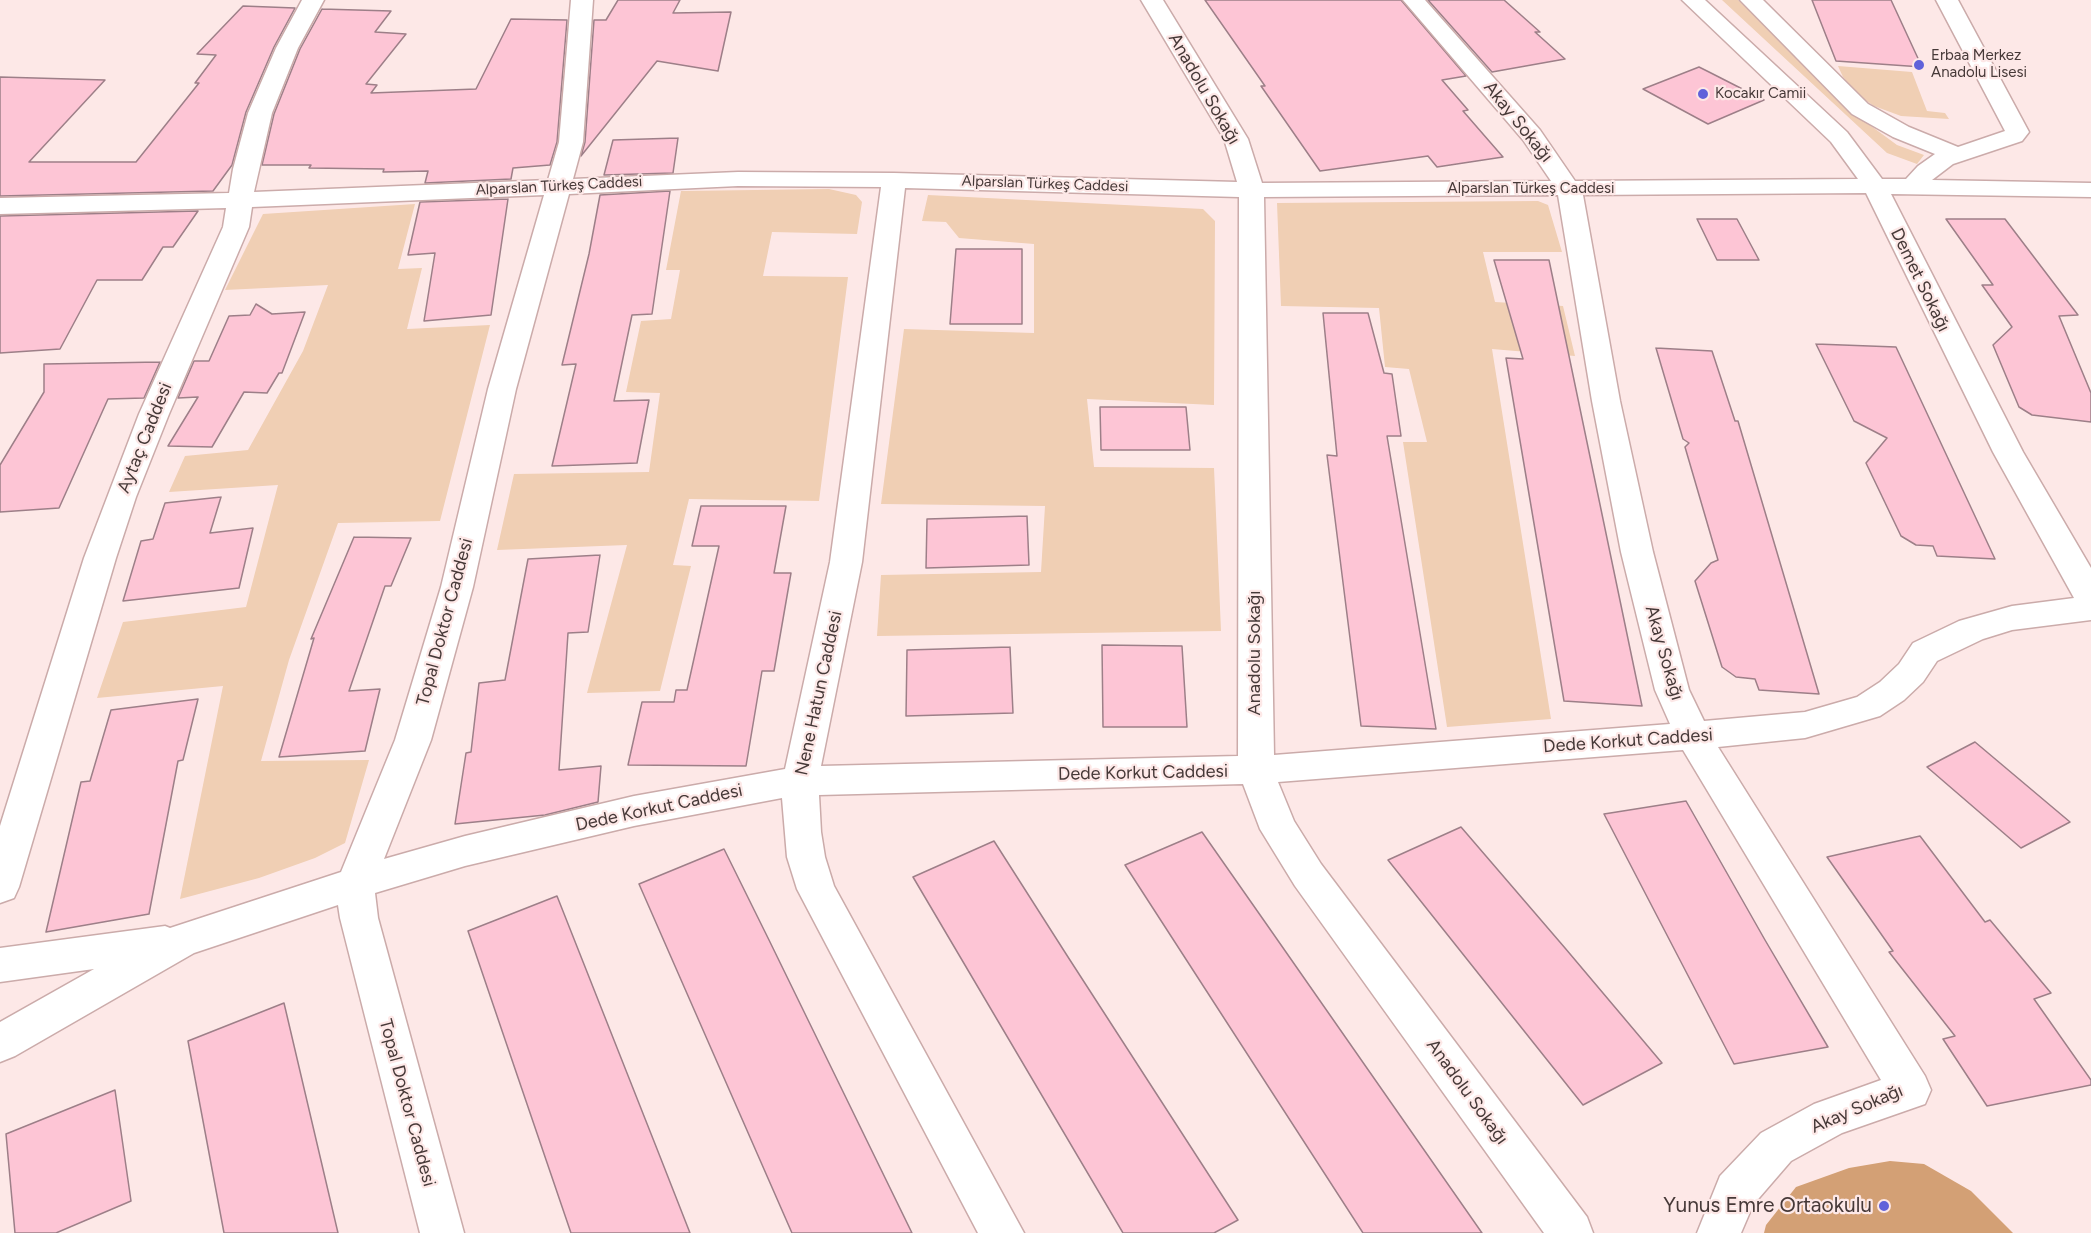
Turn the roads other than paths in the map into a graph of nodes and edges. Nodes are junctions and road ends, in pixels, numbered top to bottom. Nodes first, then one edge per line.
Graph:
1 (313, 0) edge
2 (582, 0) edge
3 (1152, 0) edge
4 (1414, 0) edge
5 (1693, 0) edge
6 (1751, 0) edge
7 (1947, 0) edge
8 (1955, 154) junction
9 (894, 180) junction
10 (1875, 186) junction
11 (560, 187) junction
12 (1912, 187) junction
13 (1569, 189) junction
14 (1251, 190) junction
15 (2091, 190) edge
16 (242, 200) junction
17 (0, 206) edge
18 (2091, 602) edge
19 (2091, 608) edge
20 (1693, 736) junction
21 (1256, 770) junction
22 (800, 782) junction
23 (354, 883) junction
24 (0, 887) edge
25 (182, 941) junction
26 (0, 965) edge
27 (0, 1043) edge
28 (442, 1233) edge
29 (1002, 1233) edge
30 (1571, 1233) edge
31 (1719, 1233) edge

1 - 16 street, Aytaç Caddesi
2 - 11 street, Topal Doktor Caddesi
3 - 14 street, Anadolu Sokağı
4 - 13 street, Akay Sokağı
5 - 10 street, Demet Sokağı
6 - 8 street
7 - 8 street
8 - 12 street
9 - 11 street, Alparslan Türkeş Caddesi
9 - 14 street, Alparslan Türkeş Caddesi
9 - 22 street, Nene Hatun Caddesi
10 - 12 street, Alparslan Türkeş Caddesi
10 - 13 street, Alparslan Türkeş Caddesi
10 - 18 street, Demet Sokağı
11 - 16 street, Alparslan Türkeş Caddesi
11 - 23 street, Topal Doktor Caddesi
12 - 15 street, Alparslan Türkeş Caddesi
13 - 14 street, Alparslan Türkeş Caddesi
13 - 20 street, Akay Sokağı
14 - 21 street, Anadolu Sokağı
16 - 17 street, Alparslan Türkeş Caddesi
16 - 24 street, Aytaç Caddesi
19 - 20 street, Dede Korkut Caddesi
20 - 21 street, Dede Korkut Caddesi
20 - 31 street, Akay Sokağı
21 - 22 street, Dede Korkut Caddesi
21 - 30 street, Anadolu Sokağı
22 - 23 street, Dede Korkut Caddesi
22 - 29 street, Nene Hatun Caddesi
23 - 25 street, Dede Korkut Caddesi
23 - 28 street, Topal Doktor Caddesi
25 - 26 street, Dede Korkut Caddesi
25 - 27 street, Dede Korkut Caddesi

